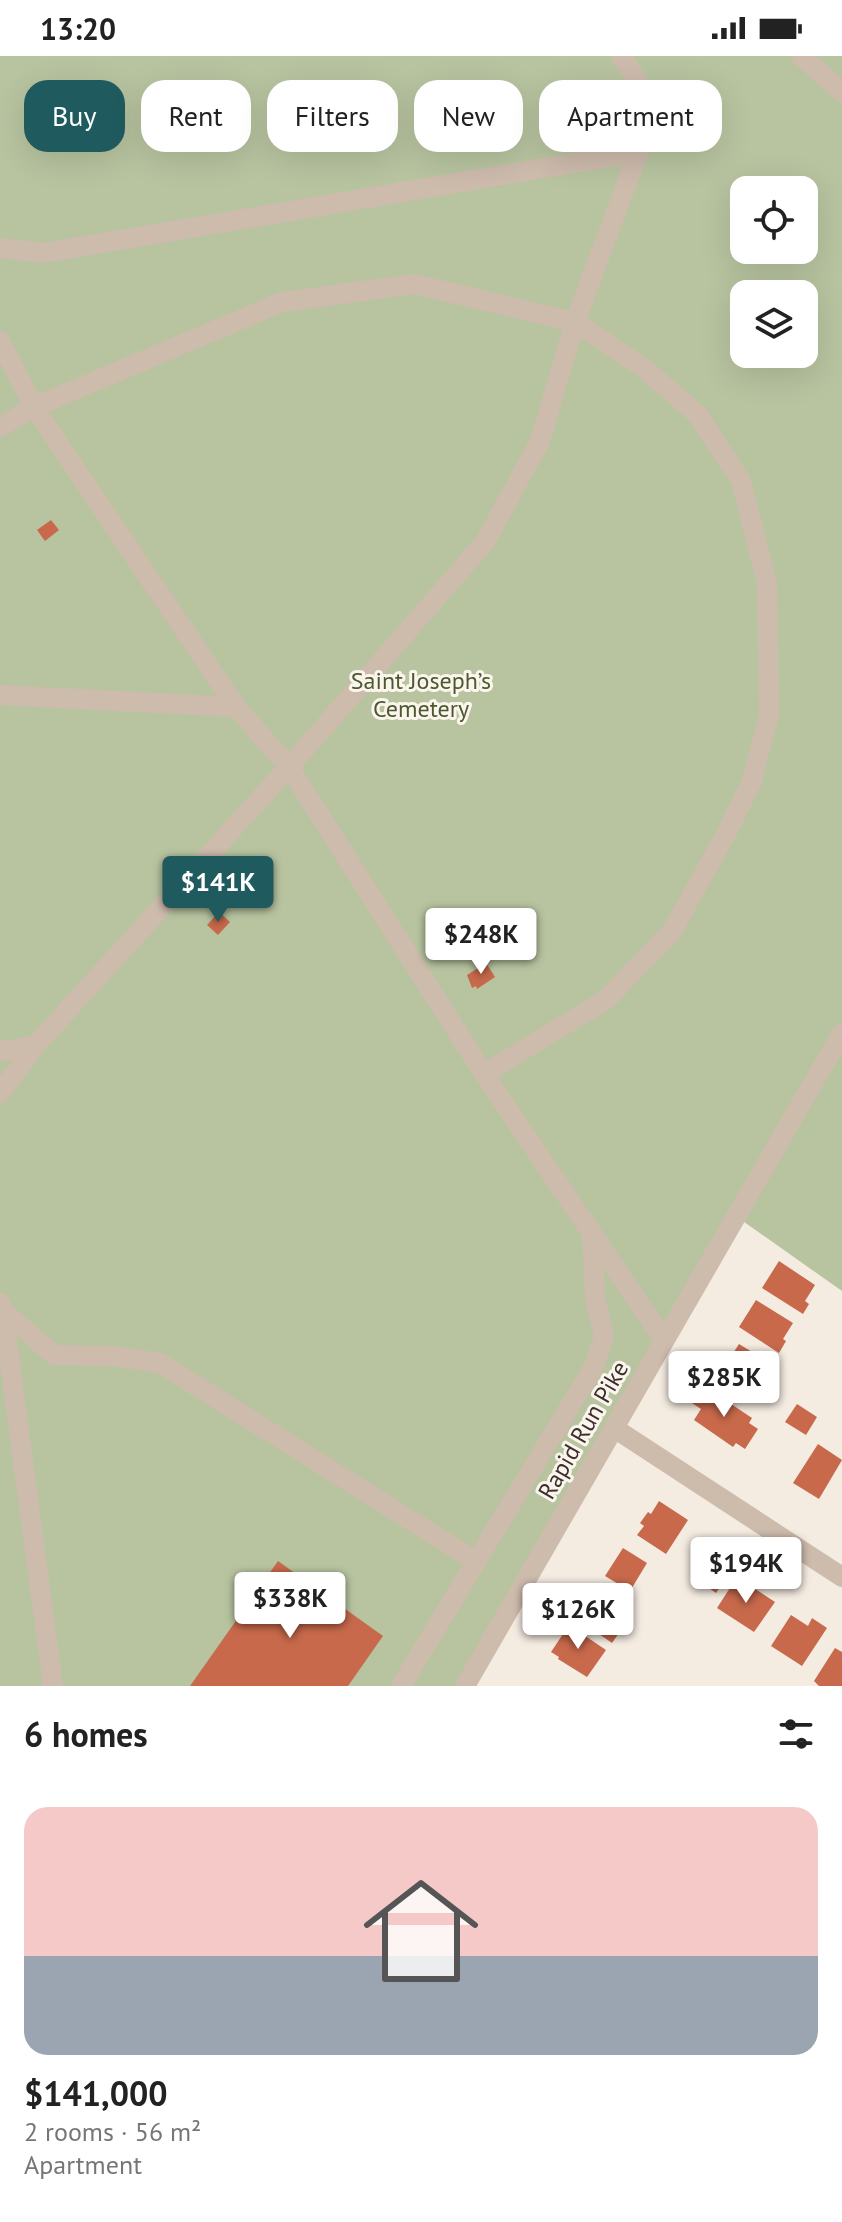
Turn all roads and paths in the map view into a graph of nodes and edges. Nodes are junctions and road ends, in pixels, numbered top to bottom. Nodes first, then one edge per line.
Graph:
1 (621, 56) edge
2 (801, 56) edge
3 (637, 80) edge
4 (842, 92) edge
5 (639, 152) joint
6 (0, 248) edge
7 (575, 322) junction
8 (0, 341) edge
9 (34, 407) junction
10 (0, 427) edge
11 (0, 695) edge
12 (236, 707) junction
13 (289, 767) junction
14 (842, 1033) edge
15 (35, 1046) junction
16 (0, 1051) edge
17 (484, 1074) junction
18 (0, 1093) edge
19 (592, 1233) junction
20 (2, 1307) edge
21 (664, 1340) junction
22 (614, 1428) junction
23 (477, 1562) junction
24 (842, 1577) edge
25 (53, 1686) edge
26 (401, 1686) edge
27 (465, 1686) edge

1 - 3 street
2 - 4 street
5 - 6 street
5 - 7 street
7 - 9 street
7 - 13 street
7 - 17 street
8 - 9 street
9 - 10 street
9 - 12 street
11 - 12 street
12 - 13 street
13 - 15 street
13 - 17 street
14 - 21 street, Rapid Run Pike
15 - 16 street
15 - 18 street
17 - 19 street
19 - 21 street
19 - 23 street
20 - 23 street
20 - 25 street
21 - 22 street, Rapid Run Pike
22 - 24 street
22 - 27 street, Rapid Run Pike
23 - 26 street

